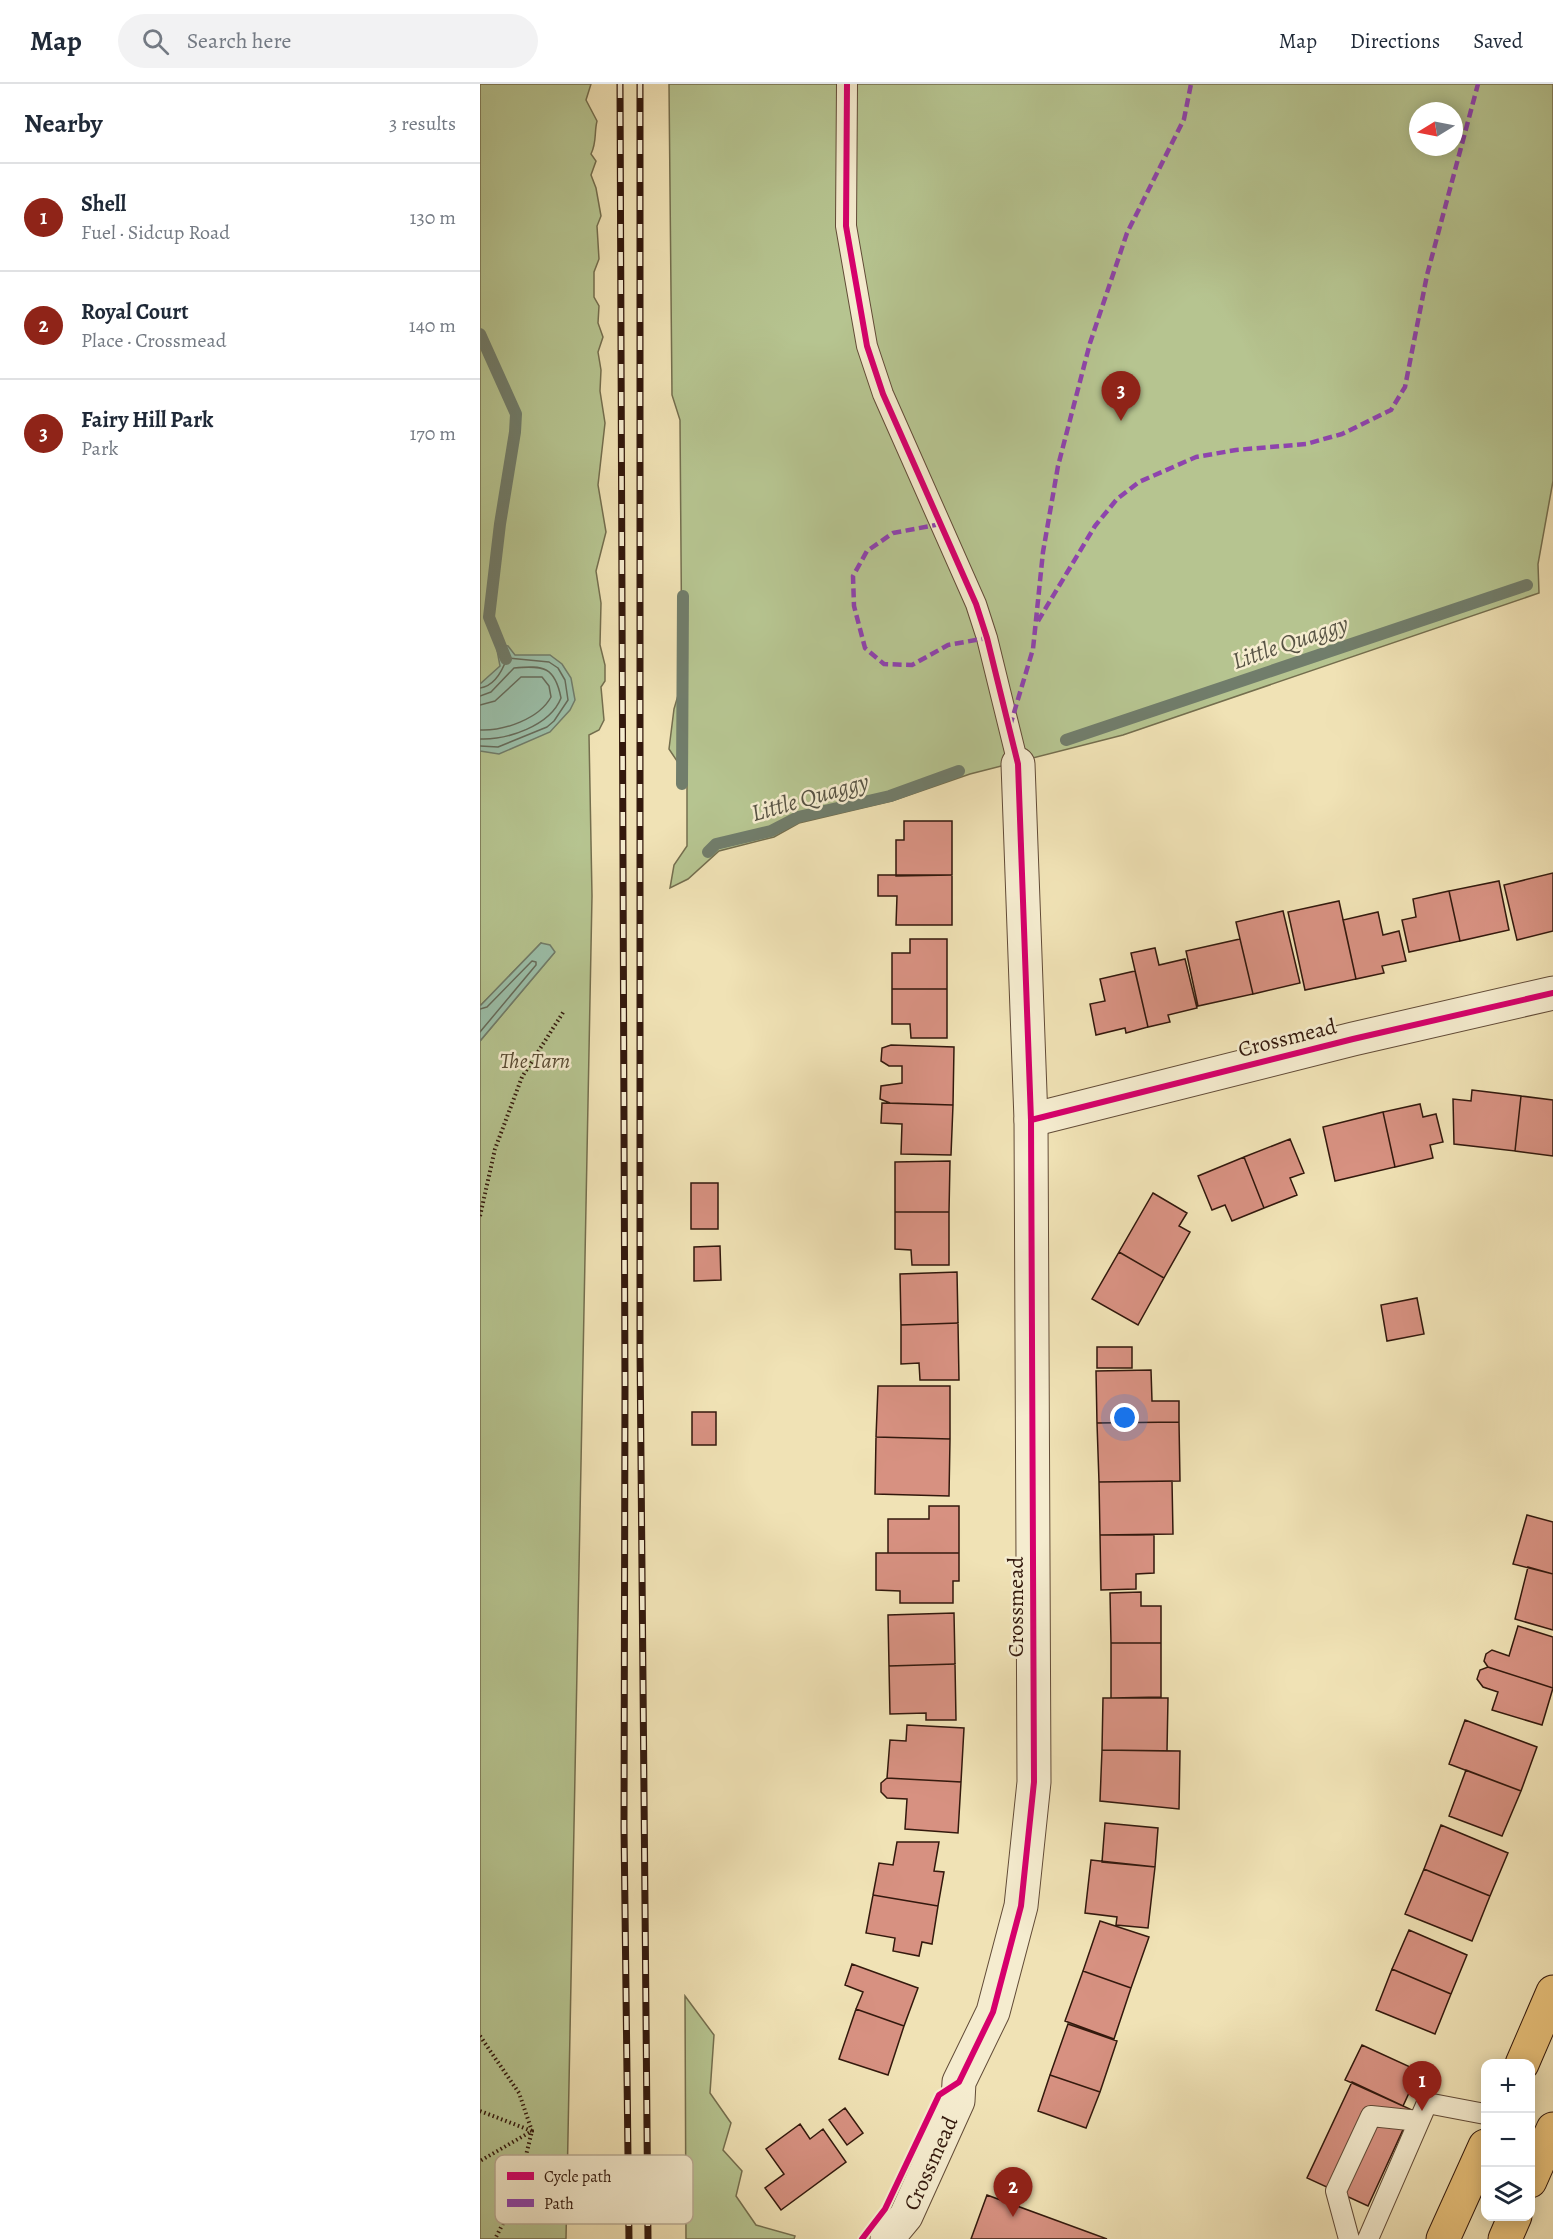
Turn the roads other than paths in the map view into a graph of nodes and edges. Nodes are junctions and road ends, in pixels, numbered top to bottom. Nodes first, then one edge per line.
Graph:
1 (847, 84) edge
2 (1018, 764) joint
3 (1553, 993) edge
4 (1032, 1120) junction
5 (1553, 1992) edge
6 (1524, 2059) edge
7 (1481, 2113) edge
8 (1419, 2121) junction
9 (1553, 2129) edge
10 (1481, 2155) edge
11 (1535, 2170) edge
12 (1513, 2221) edge
13 (887, 2239) edge
14 (1349, 2239) edge
15 (1368, 2239) edge
16 (1443, 2239) edge
17 (1505, 2239) edge

1 - 2 lane
2 - 4 street, Crossmead
3 - 4 street, Crossmead
4 - 13 street, Crossmead
5 - 6 highway
7 - 8 lane
8 - 14 lane
8 - 15 lane
9 - 11 highway
10 - 16 highway
12 - 17 highway

